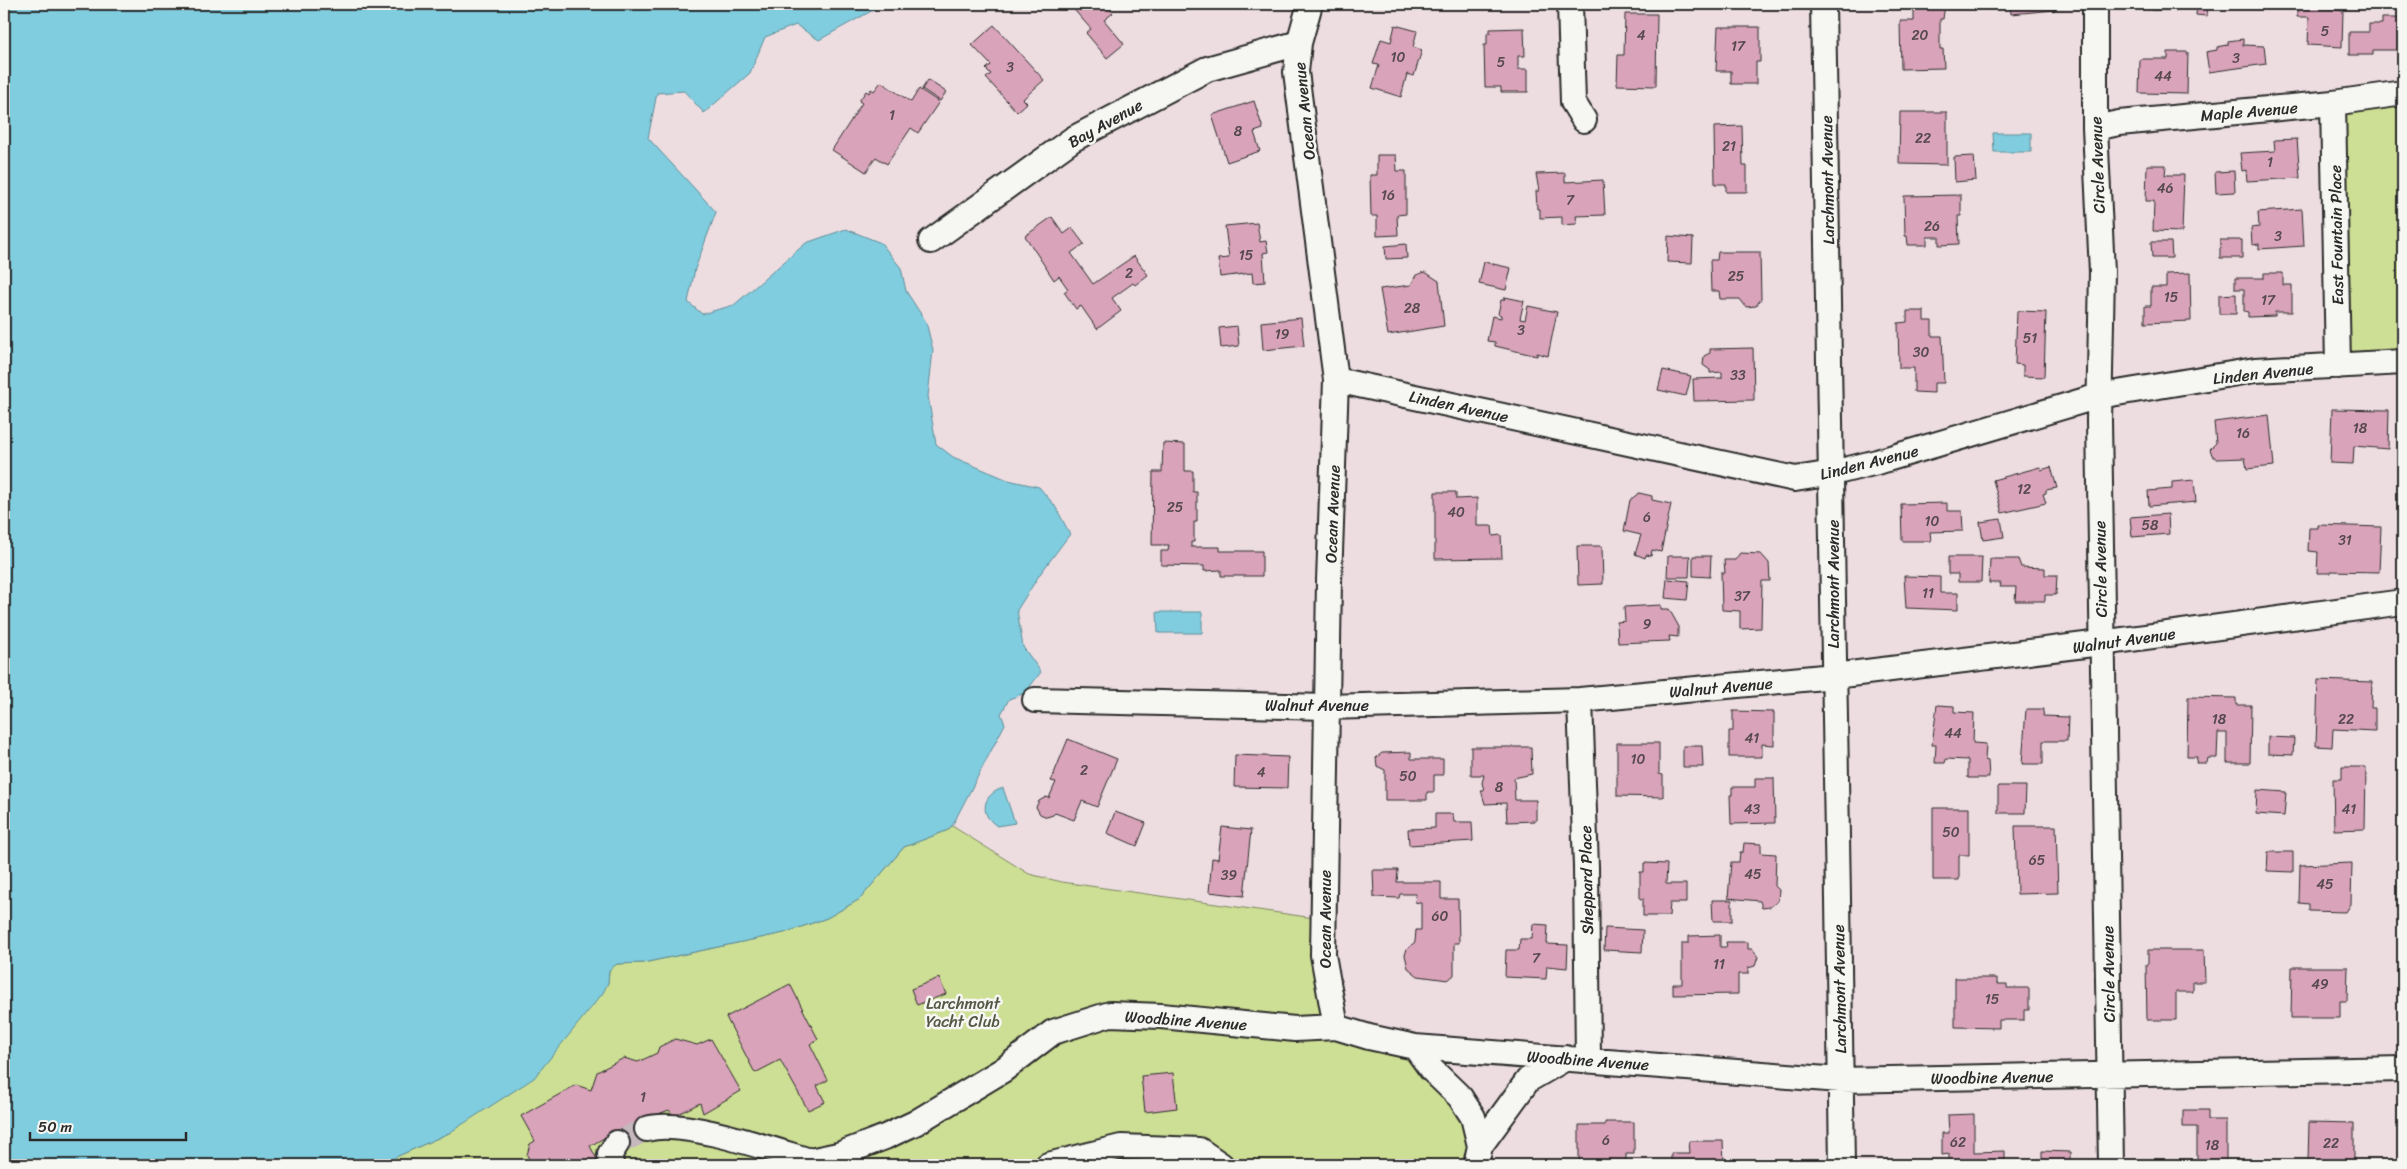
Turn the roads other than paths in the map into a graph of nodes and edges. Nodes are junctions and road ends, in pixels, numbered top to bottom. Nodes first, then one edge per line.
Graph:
1 (1310, 4) edge
2 (1570, 4) edge
3 (1823, 4) edge
4 (2095, 4) edge
5 (1299, 43) junction
6 (2403, 93) edge
7 (2333, 103) junction
8 (1584, 120) dead end
9 (2095, 128) junction
10 (931, 241) dead end
11 (2403, 362) edge
12 (2338, 366) junction
13 (1336, 380) junction
14 (2099, 396) junction
15 (1833, 473) junction
16 (2403, 602) edge
17 (2101, 643) junction
18 (1834, 676) junction
19 (1035, 700) dead end
20 (1580, 700) junction
21 (1327, 707) junction
22 (1336, 1027) junction
23 (1415, 1047) junction
24 (1577, 1059) junction
25 (2403, 1069) edge
26 (2111, 1074) junction
27 (1840, 1080) junction
28 (647, 1129) tunnel mouth
29 (1478, 1156) edge
30 (801, 1163) edge
31 (1048, 1165) edge
32 (1220, 1165) edge
33 (1842, 1165) edge
34 (2111, 1165) edge

1 - 5 street, Ocean Avenue
2 - 8 street
3 - 15 street, Larchmont Avenue
4 - 9 street, Circle Avenue
5 - 10 street, Bay Avenue
5 - 13 street, Ocean Avenue
6 - 7 street, Maple Avenue
7 - 9 street, Maple Avenue
7 - 12 street, East Fountain Place
9 - 14 street, Circle Avenue
11 - 12 street, Linden Avenue
12 - 14 street, Linden Avenue
13 - 15 street, Linden Avenue
13 - 21 street, Ocean Avenue
14 - 15 street, Linden Avenue
14 - 17 street, Circle Avenue
15 - 18 street, Larchmont Avenue
16 - 17 street, Walnut Avenue
17 - 18 street, Walnut Avenue
17 - 26 street, Circle Avenue
18 - 20 street, Walnut Avenue
18 - 27 street, Larchmont Avenue
19 - 21 street, Walnut Avenue
20 - 21 street, Walnut Avenue
20 - 24 street, Sheppard Place
21 - 22 street, Ocean Avenue
22 - 23 street, Woodbine Avenue
22 - 30 street, Woodbine Avenue
23 - 24 street, Woodbine Avenue
23 - 29 street
24 - 27 street, Woodbine Avenue
24 - 29 street
25 - 26 street, Woodbine Avenue
26 - 27 street, Woodbine Avenue
26 - 34 street, Circle Avenue
27 - 33 street, Larchmont Avenue
28 - 30 street, Woodbine Avenue
31 - 32 street

